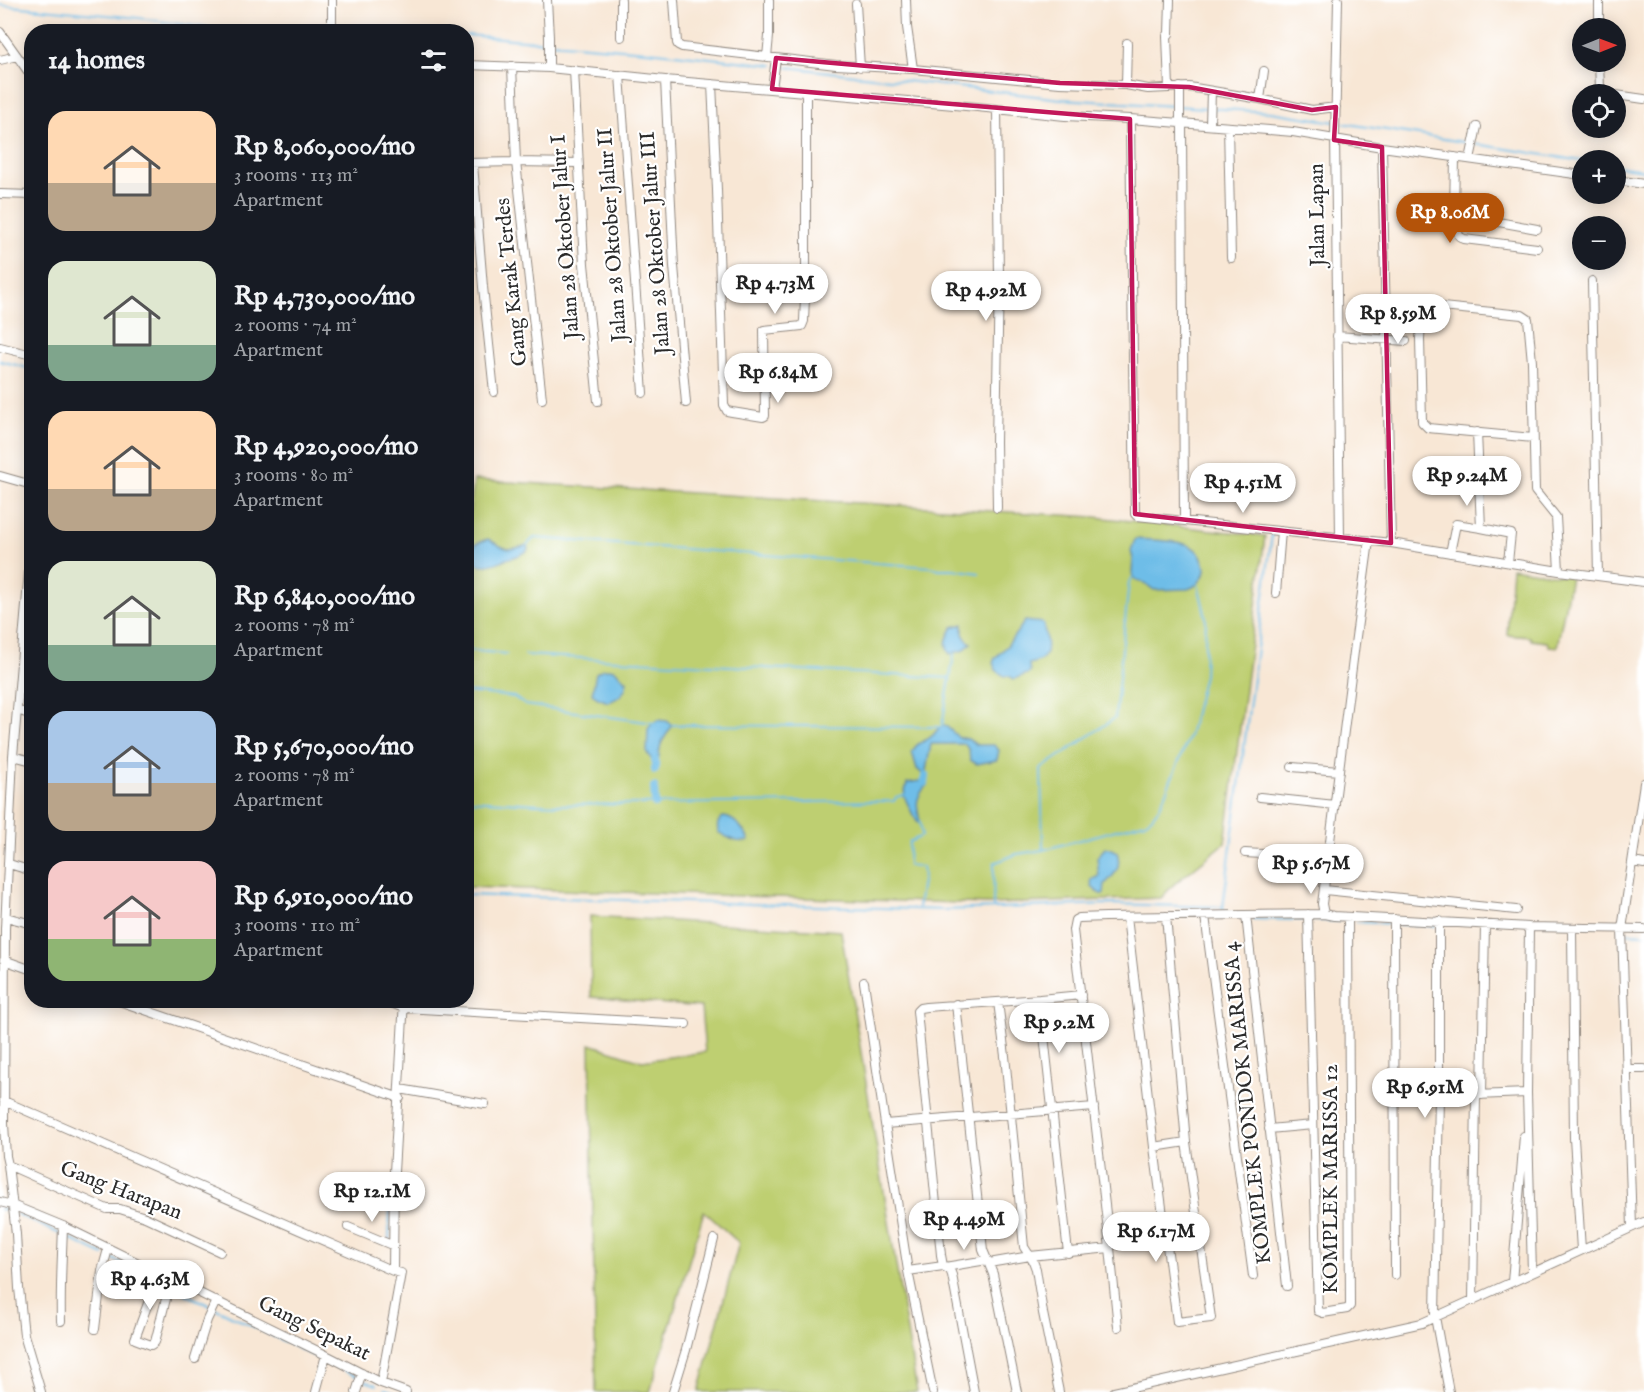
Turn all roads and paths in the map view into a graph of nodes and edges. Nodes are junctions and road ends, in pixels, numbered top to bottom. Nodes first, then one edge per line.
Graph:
1 (332, 0) edge
2 (547, 0) edge
3 (621, 0) edge
4 (674, 0) edge
5 (769, 0) edge
6 (906, 0) edge
7 (1170, 0) edge
8 (1338, 0) edge
9 (1599, 0) edge
10 (856, 4) dead end
11 (1599, 18) edge
12 (332, 24) edge
13 (0, 32) edge
14 (621, 37) dead end
15 (1127, 43) dead end
16 (17, 56) junction
17 (767, 57) junction
18 (0, 60) edge
19 (776, 61) junction
20 (474, 65) edge
21 (24, 66) edge
22 (512, 66) junction
23 (860, 67) junction
24 (549, 68) junction
25 (913, 69) junction
26 (574, 70) junction
27 (1264, 71) dead end
28 (620, 75) junction
29 (665, 80) junction
30 (712, 84) junction
31 (1126, 86) junction
32 (1168, 88) junction
33 (772, 89) junction
34 (1180, 90) junction
35 (806, 92) junction
36 (1211, 93) junction
37 (1626, 96) edge
38 (1260, 99) junction
39 (1644, 99) edge
40 (997, 109) junction
41 (1336, 111) junction
42 (1130, 119) junction
43 (1181, 123) junction
44 (1210, 125) junction
45 (1228, 127) junction
46 (1477, 127) dead end
47 (1335, 138) junction
48 (1382, 147) junction
49 (1471, 154) junction
50 (1455, 157) junction
51 (516, 162) junction
52 (474, 163) edge
53 (578, 163) junction
54 (1572, 173) edge
55 (1626, 181) edge
56 (1644, 184) edge
57 (0, 194) edge
58 (24, 195) edge
59 (474, 201) edge
60 (1454, 214) junction
61 (1537, 229) dead end
62 (1538, 248) dead end
63 (1230, 258) dead end
64 (1592, 281) dead end
65 (1337, 336) junction
66 (1385, 340) junction
67 (1406, 341) dead end
68 (0, 347) edge
69 (24, 353) edge
70 (494, 392) dead end
71 (644, 393) dead end
72 (542, 399) dead end
73 (598, 401) dead end
74 (686, 403) dead end
75 (1477, 432) junction
76 (1533, 438) junction
77 (0, 476) edge
78 (24, 483) edge
79 (997, 508) dead end
80 (1184, 521) junction
81 (1481, 528) junction
82 (1281, 531) junction
83 (1340, 537) junction
84 (1369, 541) junction
85 (1390, 543) junction
86 (1450, 553) junction
87 (1508, 562) junction
88 (1559, 571) junction
89 (1598, 576) junction
90 (1644, 582) edge
91 (1276, 593) dead end
92 (24, 633) edge
93 (22, 652) joint
94 (17, 710) junction
95 (24, 712) edge
96 (13, 756) junction
97 (24, 759) edge
98 (1292, 767) dead end
99 (1339, 771) junction
100 (1644, 783) edge
101 (1260, 797) dead end
102 (1335, 805) junction
103 (1245, 853) dead end
104 (1328, 858) junction
105 (1633, 862) junction
106 (9, 864) junction
107 (1644, 864) edge
108 (24, 869) edge
109 (1325, 890) junction
110 (1516, 910) dead end
111 (1324, 914) junction
112 (1246, 915) junction
113 (1167, 916) junction
114 (1205, 916) junction
115 (6, 917) junction
116 (1127, 917) junction
117 (1348, 917) junction
118 (1308, 918) junction
119 (1394, 919) junction
120 (1439, 921) junction
121 (24, 922) edge
122 (1485, 924) junction
123 (1529, 927) junction
124 (2, 928) edge
125 (1572, 928) junction
126 (1622, 929) junction
127 (1644, 929) edge
128 (4, 960) junction
129 (24, 967) edge
130 (864, 982) dead end
131 (1081, 995) junction
132 (1040, 999) junction
133 (998, 1002) junction
134 (956, 1004) junction
135 (140, 1008) edge
136 (404, 1008) edge
137 (460, 1008) edge
138 (686, 1024) dead end
139 (1628, 1069) junction
140 (1644, 1069) edge
141 (2, 1087) edge
142 (1527, 1093) junction
143 (1439, 1094) junction
144 (397, 1095) junction
145 (1479, 1095) junction
146 (4, 1101) junction
147 (485, 1104) dead end
148 (1094, 1107) junction
149 (1052, 1110) junction
150 (1011, 1114) junction
151 (969, 1117) junction
152 (928, 1120) junction
153 (885, 1124) junction
154 (1313, 1125) junction
155 (1269, 1129) junction
156 (1186, 1142) junction
157 (1154, 1147) junction
158 (8, 1165) junction
159 (0, 1202) edge
160 (12, 1206) junction
161 (1644, 1222) edge
162 (348, 1227) dead end
163 (1632, 1227) junction
164 (63, 1232) junction
165 (714, 1239) dead end
166 (391, 1244) junction
167 (1110, 1248) junction
168 (1581, 1250) junction
169 (220, 1252) dead end
170 (107, 1253) junction
171 (1068, 1253) junction
172 (1030, 1256) junction
173 (988, 1261) junction
174 (944, 1267) junction
175 (393, 1271) junction
176 (908, 1271) junction
177 (1532, 1272) junction
178 (1395, 1275) dead end
179 (1253, 1276) dead end
180 (157, 1278) junction
181 (1512, 1282) junction
182 (170, 1284) junction
183 (1287, 1286) dead end
184 (1473, 1301) junction
185 (213, 1305) junction
186 (1435, 1317) junction
187 (61, 1321) dead end
188 (1118, 1327) dead end
189 (95, 1329) dead end
190 (326, 1356) junction
191 (195, 1359) dead end
192 (360, 1376) junction
193 (381, 1383) junction
194 (1125, 1391) edge
195 (41, 1392) edge
196 (316, 1392) edge
197 (356, 1392) edge
198 (406, 1392) edge
199 (673, 1392) edge
200 (933, 1392) edge
201 (974, 1392) edge
202 (1017, 1392) edge
203 (1059, 1392) edge
204 (1114, 1392) edge
205 (1449, 1392) edge

1 - 12 street
2 - 24 street
3 - 14 street
4 - 17 street
5 - 17 street
6 - 25 street
7 - 32 street
8 - 41 street, Jalan Lapan
9 - 11 street
10 - 23 street
13 - 16 street
15 - 31 street
16 - 18 street
16 - 21 street
17 - 19 street
19 - 23 street
19 - 33 street
20 - 22 street
22 - 24 street
22 - 51 street, Gang Karak Terdes
23 - 25 street
24 - 26 street
25 - 31 street
26 - 28 street
26 - 53 street, Jalan 28 Oktober Jalur I
27 - 38 street
28 - 29 street
28 - 71 street, Jalan 28 Oktober Jalur II
29 - 30 street
29 - 74 street, Jalan 28 Oktober Jalur III
30 - 33 street
30 - 35 street
31 - 32 street
32 - 34 street
33 - 35 street
34 - 36 street
34 - 43 street
35 - 40 street
36 - 38 street
36 - 44 street
37 - 39 street
38 - 41 street
40 - 42 street
40 - 79 street
41 - 47 street, Jalan Lapan
42 - 43 street
42 - 80 street
43 - 44 street
43 - 80 street
44 - 45 street
45 - 47 street
45 - 63 street
46 - 49 street
47 - 48 street
47 - 65 street, Jalan Lapan
48 - 50 street
48 - 66 street
49 - 50 street
49 - 54 street
50 - 60 street
51 - 52 street
51 - 53 street
51 - 72 street, Gang Karak Terdes
53 - 73 street, Jalan 28 Oktober Jalur I
55 - 56 street
57 - 58 street
59 - 70 street
60 - 61 street
60 - 62 street
64 - 89 street
65 - 66 street
65 - 83 street, Jalan Lapan
66 - 67 street
66 - 85 street
68 - 69 street
75 - 76 street
75 - 76 street
75 - 81 street
76 - 88 street
77 - 78 street
80 - 82 street
81 - 86 street
81 - 87 street
82 - 83 street
82 - 91 street
83 - 84 street
84 - 85 street
84 - 99 street
85 - 86 street
86 - 87 street
87 - 88 street
88 - 89 street
89 - 90 street
92 - 93 street
93 - 94 street
94 - 95 street
94 - 96 street
96 - 97 street
96 - 106 street
98 - 99 street
99 - 102 street
100 - 105 street
101 - 102 street
102 - 104 street
103 - 104 street
104 - 109 street
105 - 107 street
105 - 126 street
106 - 108 street
106 - 115 street
109 - 110 street
109 - 111 street
111 - 117 street
111 - 118 street
112 - 114 street
112 - 118 street
112 - 155 street, KOMPLEK PONDOK MARISSA 4
113 - 114 street
113 - 116 street
113 - 156 street
114 - 179 street, KOMPLEK PONDOK MARISSA 4
115 - 121 street
115 - 124 street
116 - 131 street
116 - 157 street
117 - 119 street
117 - 154 street, KOMPLEK MARISSA 12
118 - 154 street, KOMPLEK MARISSA 12
119 - 120 street
119 - 178 street
120 - 122 street
120 - 143 street
122 - 123 street
122 - 145 street
123 - 125 street
123 - 142 street
124 - 128 street
125 - 126 street
125 - 168 street
126 - 127 street
126 - 139 street
128 - 129 street
128 - 141 street
130 - 153 street
131 - 132 street
131 - 148 street
132 - 133 street
132 - 149 street
133 - 134 street
133 - 150 street
134 - 151 street
134 - 152 street
135 - 144 street
136 - 144 street
137 - 138 street
139 - 140 street
139 - 163 street
141 - 146 street
142 - 145 street
142 - 177 street
142 - 181 street
143 - 145 street
143 - 186 street
144 - 147 street
144 - 166 street
145 - 184 street
146 - 158 street
146 - 175 street
148 - 149 street
148 - 167 street
149 - 150 street
149 - 171 street
150 - 151 street
150 - 172 street
151 - 152 street
151 - 173 street
152 - 153 street
152 - 174 street
153 - 176 street
154 - 155 street
155 - 183 street, KOMPLEK PONDOK MARISSA 4
156 - 157 street
156 - 157 street
158 - 160 street
158 - 169 street, Gang Harapan
159 - 160 street, Gang Sepakat
160 - 164 street, Gang Sepakat
160 - 195 street
161 - 163 street
162 - 166 street
163 - 168 street
164 - 170 street, Gang Sepakat
164 - 187 street
165 - 199 street
166 - 175 street
167 - 171 street
167 - 188 street
168 - 177 street
170 - 180 street, Gang Sepakat
170 - 189 street
171 - 172 street
172 - 173 street
172 - 203 street
173 - 174 street
173 - 202 street
174 - 176 street
174 - 201 street
175 - 193 street
176 - 200 street
177 - 181 street
180 - 182 street, Gang Sepakat
180 - 182 street
181 - 184 street
182 - 185 street, Gang Sepakat
184 - 186 street
185 - 190 street, Gang Sepakat
185 - 191 street
186 - 194 street
186 - 205 street
190 - 192 street, Gang Sepakat
190 - 196 street
192 - 193 street, Gang Sepakat
192 - 197 street
193 - 198 street, Gang Sepakat
194 - 204 street

